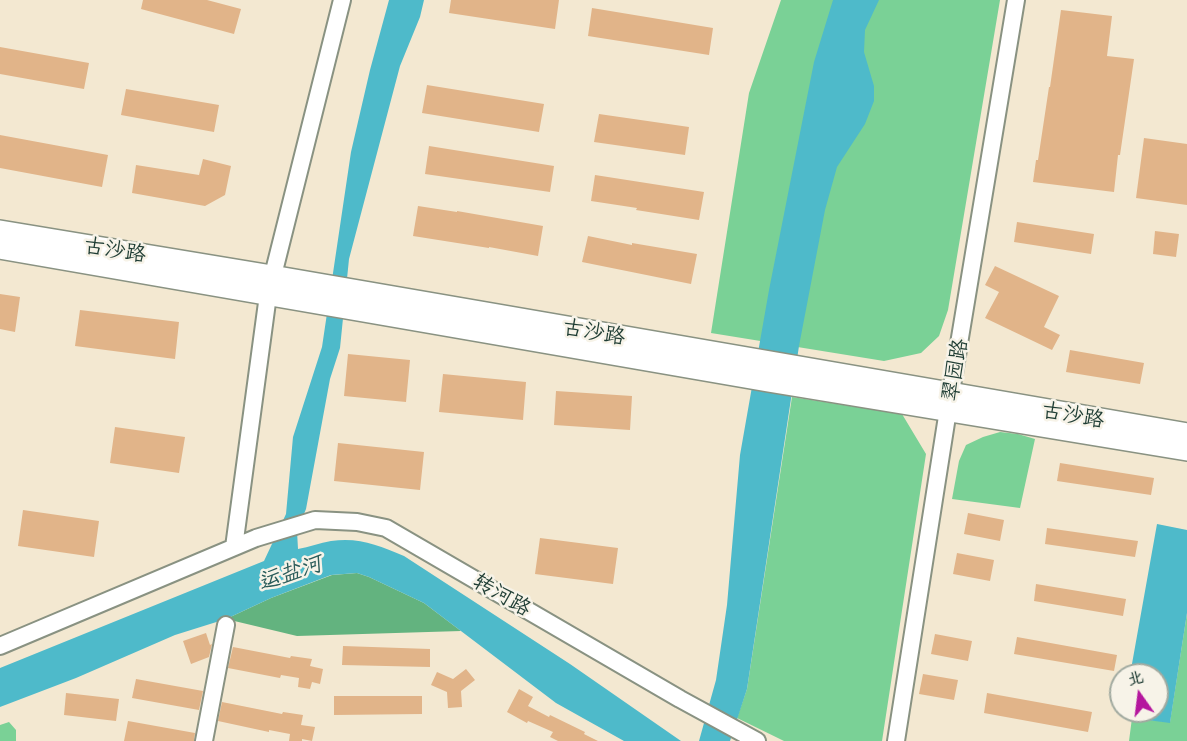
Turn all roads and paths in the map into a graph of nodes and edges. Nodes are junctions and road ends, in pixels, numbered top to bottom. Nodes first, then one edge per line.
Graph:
1 (342, 0) edge
2 (1017, 0) edge
3 (0, 231) edge
4 (0, 248) edge
5 (270, 286) junction
6 (949, 402) junction
7 (1187, 434) edge
8 (1187, 450) edge
9 (234, 547) junction
10 (226, 625) dead end
11 (0, 646) edge
12 (754, 739) edge
13 (204, 741) edge
14 (896, 741) edge

1 - 5 street
2 - 6 street, 翠园路
3 - 5 main road, 古沙路
4 - 5 main road, 古沙路
5 - 6 main road, 古沙路
5 - 9 street
6 - 7 main road, 古沙路
6 - 8 main road, 古沙路
6 - 14 street, 翠园路
9 - 11 street
9 - 12 street, 转河路
10 - 13 street

